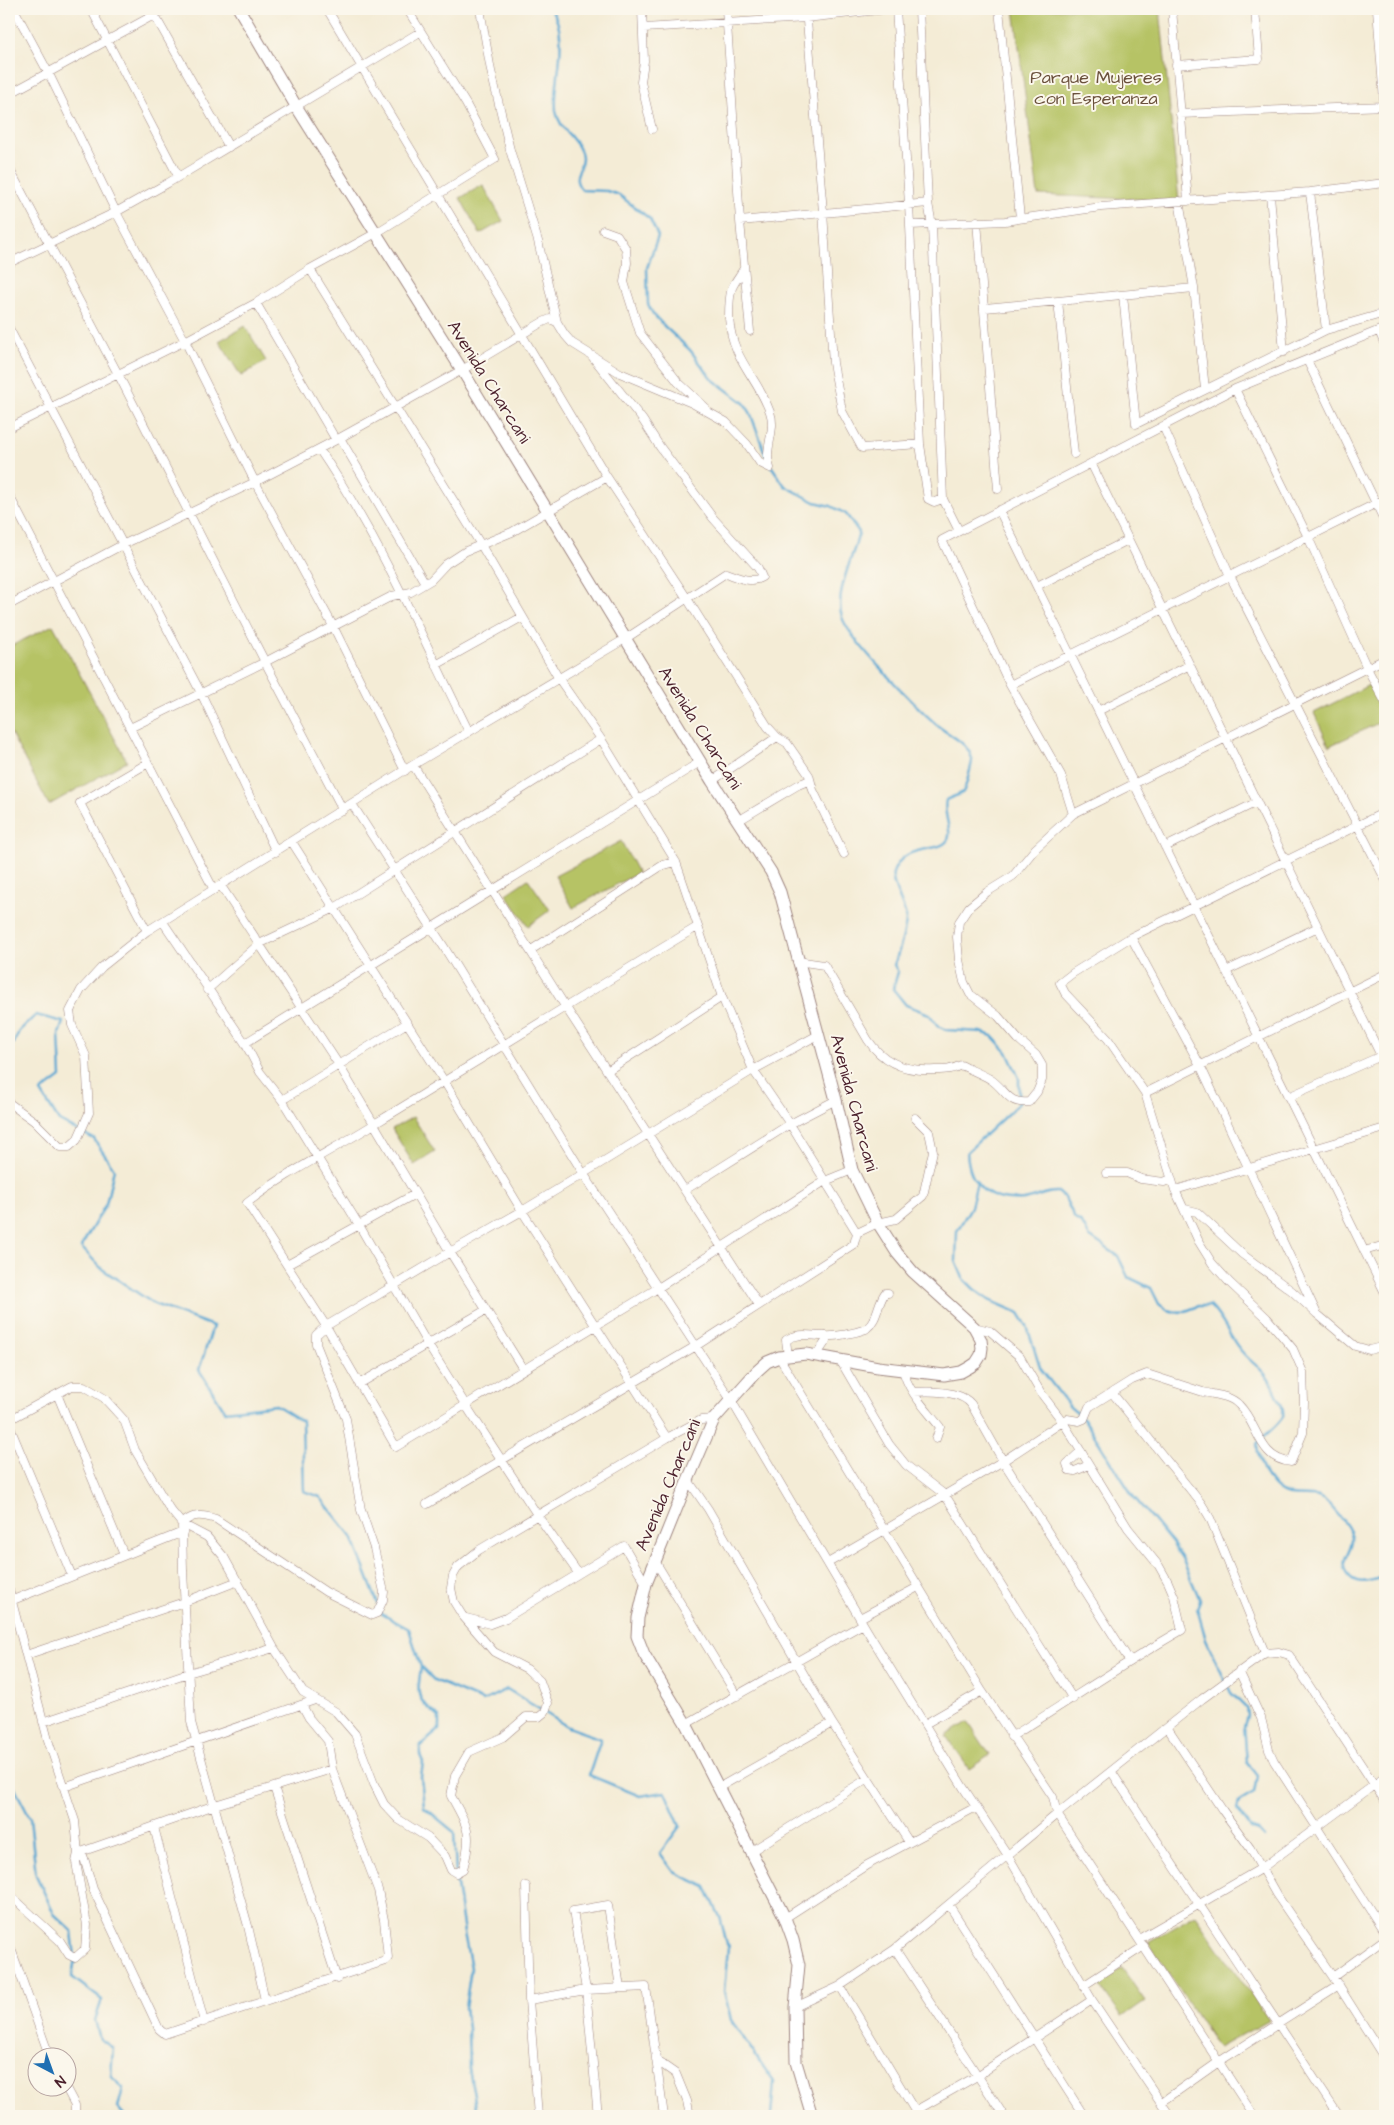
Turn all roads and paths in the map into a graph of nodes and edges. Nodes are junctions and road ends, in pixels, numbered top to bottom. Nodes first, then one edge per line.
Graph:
1 (14, 9) edge
2 (91, 9) edge
3 (165, 9) edge
4 (238, 9) edge
5 (327, 9) edge
6 (407, 9) edge
7 (480, 9) edge
8 (642, 9) edge
9 (726, 9) edge
10 (806, 9) edge
11 (886, 9) edge
12 (896, 9) edge
13 (919, 9) edge
14 (999, 9) edge
15 (1172, 9) edge
16 (1255, 9) edge
17 (1377, 9) edge
18 (153, 12) edge
19 (806, 18) junction
20 (728, 23) junction
21 (644, 28) junction
22 (420, 32) junction
23 (108, 42) junction
24 (1176, 65) junction
25 (361, 66) junction
26 (48, 74) junction
27 (9, 94) edge
28 (296, 106) junction
29 (1384, 106) edge
30 (1180, 114) junction
31 (1385, 114) edge
32 (652, 129) dead end
33 (229, 147) junction
34 (9, 168) edge
35 (178, 176) junction
36 (1385, 183) edge
37 (1310, 192) junction
38 (439, 195) junction
39 (1270, 195) junction
40 (1184, 201) junction
41 (928, 203) junction
42 (909, 204) junction
43 (116, 212) junction
44 (823, 212) junction
45 (1020, 218) junction
46 (740, 221) junction
47 (977, 221) junction
48 (932, 224) junction
49 (910, 225) junction
50 (603, 230) dead end
51 (376, 233) junction
52 (48, 245) junction
53 (9, 263) edge
54 (744, 268) junction
55 (310, 269) junction
56 (1194, 288) junction
57 (1124, 295) junction
58 (1058, 301) junction
59 (256, 303) junction
60 (985, 308) junction
61 (1385, 313) edge
62 (557, 322) junction
63 (9, 328) edge
64 (1382, 329) edge
65 (1326, 330) junction
66 (750, 331) dead end
67 (523, 335) junction
68 (185, 341) junction
69 (1385, 346) edge
70 (1284, 352) junction
71 (591, 355) junction
72 (1307, 360) junction
73 (462, 370) junction
74 (118, 374) junction
75 (1205, 389) junction
76 (1235, 389) junction
77 (395, 407) junction
78 (51, 408) junction
79 (714, 415) junction
80 (1163, 426) junction
81 (9, 428) edge
82 (338, 439) junction
83 (920, 444) junction
84 (319, 449) junction
85 (1074, 454) dead end
86 (1091, 463) junction
87 (607, 477) junction
88 (255, 482) junction
89 (998, 489) dead end
90 (9, 495) edge
91 (1385, 498) edge
92 (943, 499) junction
93 (1376, 503) junction
94 (547, 510) junction
95 (1000, 510) junction
96 (188, 513) junction
97 (1385, 522) edge
98 (959, 531) junction
99 (1308, 537) junction
100 (1128, 540) junction
101 (122, 545) junction
102 (481, 545) junction
103 (1230, 576) junction
104 (54, 581) junction
105 (425, 583) junction
106 (1036, 586) junction
107 (401, 594) junction
108 (688, 600) junction
109 (9, 605) edge
110 (1163, 610) junction
111 (522, 617) junction
112 (333, 626) junction
113 (625, 639) junction
114 (1070, 654) junction
115 (1385, 659) edge
116 (265, 662) junction
117 (1190, 665) junction
118 (436, 666) junction
119 (1367, 668) junction
120 (558, 679) junction
121 (1010, 685) junction
122 (201, 693) junction
123 (1385, 702) edge
124 (1296, 703) junction
125 (1098, 711) junction
126 (130, 728) junction
127 (470, 732) junction
128 (777, 737) junction
129 (1226, 738) junction
130 (601, 739) junction
131 (700, 762) junction
132 (148, 763) junction
133 (413, 765) junction
134 (405, 771) junction
135 (712, 780) junction
136 (810, 780) junction
137 (1134, 784) junction
138 (638, 799) junction
139 (1257, 802) junction
140 (352, 804) junction
141 (343, 810) junction
142 (1385, 812) edge
143 (1073, 814) junction
144 (738, 821) junction
145 (1358, 824) junction
146 (455, 830) junction
147 (292, 842) junction
148 (1165, 847) junction
149 (276, 852) junction
150 (844, 854) dead end
151 (1286, 861) junction
152 (676, 862) junction
153 (394, 869) junction
154 (1385, 879) edge
155 (221, 886) junction
156 (214, 890) junction
157 (493, 890) junction
158 (1194, 905) junction
159 (333, 909) junction
160 (163, 922) junction
161 (432, 927) junction
162 (697, 927) junction
163 (1318, 927) junction
164 (147, 932) junction
165 (1131, 937) junction
166 (259, 944) junction
167 (532, 950) junction
168 (797, 961) junction
169 (372, 966) junction
170 (1226, 971) junction
171 (1385, 974) edge
172 (207, 990) junction
173 (1350, 992) junction
174 (722, 997) junction
175 (565, 1006) junction
176 (302, 1010) junction
177 (407, 1023) junction
178 (818, 1036) junction
179 (1258, 1036) junction
180 (245, 1043) junction
181 (504, 1044) junction
182 (1381, 1056) junction
183 (1385, 1064) edge
184 (339, 1065) junction
185 (1200, 1065) junction
186 (753, 1070) junction
187 (607, 1071) junction
188 (444, 1081) junction
189 (1145, 1093) junction
190 (1288, 1097) junction
191 (282, 1100) junction
192 (836, 1100) junction
193 (9, 1103) edge
194 (915, 1118) dead end
195 (790, 1124) junction
196 (374, 1125) junction
197 (1385, 1128) edge
198 (648, 1134) junction
199 (1314, 1149) junction
200 (317, 1157) junction
201 (1249, 1168) junction
202 (852, 1170) junction
203 (584, 1173) junction
204 (1106, 1173) dead end
205 (1171, 1179) junction
206 (826, 1182) junction
207 (685, 1190) junction
208 (1175, 1190) junction
209 (415, 1194) junction
210 (1185, 1209) junction
211 (522, 1211) junction
212 (878, 1223) junction
213 (359, 1225) junction
214 (857, 1233) junction
215 (1385, 1245) edge
216 (722, 1248) junction
217 (450, 1252) junction
218 (1364, 1252) junction
219 (287, 1265) junction
220 (394, 1287) junction
221 (658, 1288) junction
222 (888, 1293) dead end
223 (1385, 1293) edge
224 (759, 1305) junction
225 (486, 1310) junction
226 (1317, 1314) junction
227 (326, 1326) junction
228 (596, 1326) junction
229 (974, 1327) junction
230 (826, 1336) junction
231 (428, 1345) junction
232 (696, 1346) junction
233 (1385, 1346) edge
234 (816, 1356) junction
235 (783, 1357) junction
236 (840, 1360) junction
237 (523, 1369) junction
238 (902, 1369) junction
239 (632, 1383) junction
240 (359, 1384) junction
241 (913, 1392) junction
242 (57, 1394) junction
243 (1112, 1394) junction
244 (731, 1400) junction
245 (465, 1404) junction
246 (714, 1419) junction
247 (9, 1420) edge
248 (1063, 1422) junction
249 (9, 1425) edge
250 (667, 1438) junction
251 (936, 1440) dead end
252 (1081, 1451) junction
253 (503, 1459) junction
254 (1003, 1461) junction
255 (1089, 1465) junction
256 (688, 1480) junction
257 (945, 1495) junction
258 (427, 1504) dead end
259 (538, 1516) junction
260 (182, 1528) junction
261 (884, 1530) junction
262 (124, 1555) junction
263 (655, 1561) junction
264 (828, 1563) junction
265 (578, 1573) junction
266 (72, 1576) junction
267 (238, 1581) junction
268 (646, 1584) junction
269 (918, 1587) junction
270 (9, 1590) edge
271 (13, 1600) junction
272 (184, 1602) junction
273 (464, 1618) junction
274 (862, 1621) junction
275 (274, 1648) junction
276 (1265, 1653) junction
277 (26, 1655) junction
278 (1129, 1660) junction
279 (795, 1662) junction
280 (1240, 1671) junction
281 (188, 1673) junction
282 (982, 1691) junction
283 (737, 1696) junction
284 (1073, 1699) junction
285 (315, 1700) junction
286 (302, 1705) junction
287 (43, 1722) junction
288 (832, 1723) junction
289 (686, 1724) junction
290 (924, 1724) junction
291 (1167, 1727) junction
292 (1012, 1737) junction
293 (196, 1741) junction
294 (332, 1770) junction
295 (1111, 1771) junction
296 (1385, 1777) edge
297 (867, 1779) junction
298 (1374, 1784) junction
299 (64, 1787) junction
300 (274, 1787) junction
301 (718, 1788) junction
302 (1385, 1800) edge
303 (214, 1805) junction
304 (976, 1807) junction
305 (1057, 1814) junction
306 (154, 1827) junction
307 (1317, 1828) junction
308 (909, 1842) junction
309 (78, 1852) junction
310 (750, 1852) junction
311 (1007, 1854) junction
312 (1262, 1868) junction
313 (526, 1886) dead end
314 (9, 1894) edge
315 (949, 1905) junction
316 (1199, 1906) junction
317 (785, 1918) junction
318 (1385, 1932) edge
319 (1385, 1940) edge
320 (9, 1943) edge
321 (1141, 1943) junction
322 (895, 1949) junction
323 (1333, 1976) junction
324 (336, 1979) junction
325 (1339, 1985) junction
326 (840, 1986) junction
327 (1083, 1986) junction
328 (620, 1988) junction
329 (586, 1990) junction
330 (265, 2000) junction
331 (529, 2000) junction
332 (1092, 2000) junction
333 (795, 2007) junction
334 (204, 2022) junction
335 (1279, 2024) junction
336 (1035, 2038) junction
337 (46, 2048) edge
338 (1385, 2059) edge
339 (656, 2060) junction
340 (1220, 2061) junction
341 (977, 2076) junction
342 (71, 2098) edge
343 (1162, 2102) junction
344 (917, 2114) edge
345 (1166, 2115) edge
346 (75, 2116) edge
347 (538, 2116) edge
348 (598, 2116) edge
349 (664, 2116) edge
350 (690, 2116) edge
351 (812, 2116) edge
352 (1004, 2116) edge
353 (1084, 2116) edge
354 (1254, 2116) edge
355 (1339, 2116) edge

1 - 26 street
2 - 23 street
3 - 18 street
4 - 28 main road, Avenida Charcani
5 - 25 street
6 - 22 street
7 - 62 street
8 - 21 street
9 - 20 street
10 - 19 street
11 - 19 street
12 - 42 street
13 - 41 street
14 - 45 street
15 - 24 street
16 - 24 street
17 - 29 street
18 - 23 street
18 - 33 street
19 - 20 street
19 - 44 street
20 - 21 street
20 - 46 street
21 - 32 street
22 - 25 street
22 - 38 street
23 - 26 street
23 - 35 street
24 - 30 street
25 - 28 street
25 - 38 street
26 - 27 street
26 - 43 street
28 - 33 street
28 - 51 main road, Avenida Charcani
29 - 30 street
29 - 31 street
30 - 40 street
33 - 35 street
34 - 52 street
35 - 43 street
36 - 37 street
37 - 39 street
37 - 65 street
38 - 51 street
38 - 67 street
39 - 40 street
39 - 70 street
40 - 45 street
40 - 56 street
41 - 42 street
41 - 48 street
42 - 44 street
42 - 49 street
43 - 52 street
43 - 68 street
44 - 46 street
44 - 83 street
45 - 47 street
46 - 54 street
47 - 48 street
47 - 60 street
48 - 49 street
48 - 92 street
49 - 83 street
50 - 79 street
51 - 55 street
51 - 73 main road, Avenida Charcani
52 - 53 street
52 - 74 street
54 - 66 street
54 - 79 street
55 - 59 street
55 - 77 street
56 - 57 street
56 - 75 street
57 - 58 street
57 - 75 street
58 - 60 street
58 - 85 street
59 - 68 street
59 - 82 street
60 - 89 street
61 - 65 street
62 - 67 street
62 - 71 street
63 - 78 street
64 - 69 street
64 - 72 street
65 - 70 street
67 - 73 street
67 - 87 street
68 - 74 street
68 - 88 street
70 - 75 street
71 - 79 street
71 - 108 street
72 - 76 street
72 - 93 street
73 - 77 street
73 - 94 main road, Avenida Charcani
74 - 78 street
74 - 96 street
76 - 80 street
76 - 99 street
77 - 82 street
77 - 102 street
78 - 81 street
78 - 101 street
80 - 86 street
80 - 103 street
82 - 84 street
82 - 105 street
83 - 92 street
84 - 88 street
84 - 107 street
86 - 95 street
86 - 100 street
87 - 94 street
87 - 108 street
88 - 96 street
88 - 112 street
90 - 104 street
91 - 93 street
92 - 98 street
93 - 97 street
93 - 99 street
94 - 102 street
94 - 113 main road, Avenida Charcani
95 - 98 street
95 - 106 street
96 - 101 street
96 - 116 street
98 - 121 street
99 - 103 street
99 - 119 street
100 - 106 street
100 - 110 street
101 - 104 street
101 - 122 street
102 - 105 street
102 - 111 street
103 - 110 street
103 - 124 street
104 - 109 street
104 - 126 street
105 - 107 street
106 - 114 street
107 - 112 street
107 - 118 street
108 - 113 street
108 - 128 street
110 - 114 street
110 - 117 street
111 - 118 street
111 - 120 street
112 - 116 street
112 - 134 street
113 - 120 street
113 - 131 main road, Avenida Charcani
114 - 121 street
114 - 125 street
115 - 119 street
116 - 122 street
116 - 141 street
117 - 125 street
117 - 129 street
118 - 127 street
119 - 123 street
119 - 124 street
120 - 127 street
120 - 130 street
121 - 143 street
122 - 126 street
122 - 149 street
124 - 129 street
124 - 145 street
125 - 137 street
126 - 132 street
127 - 133 street
128 - 135 street
128 - 136 street
129 - 137 street
129 - 139 street
130 - 138 street
130 - 146 street
131 - 135 main road, Avenida Charcani
131 - 138 street
132 - 156 street
132 - 164 street
133 - 134 street
133 - 146 street
134 - 140 street
135 - 144 main road, Avenida Charcani
136 - 144 street
136 - 150 street
137 - 143 street
137 - 148 street
138 - 152 street
138 - 157 street
139 - 148 street
139 - 151 street
140 - 141 street
140 - 153 street
141 - 147 street
142 - 145 street
143 - 168 street
144 - 168 main road, Avenida Charcani
145 - 151 street
145 - 154 street
146 - 153 street
146 - 157 street
147 - 149 street
147 - 159 street
148 - 158 street
149 - 155 street
151 - 158 street
151 - 163 street
152 - 162 street
152 - 167 street
153 - 159 street
153 - 161 street
155 - 156 street
155 - 166 street
156 - 160 street
157 - 161 street
157 - 167 street
158 - 165 street
158 - 170 street
159 - 166 street
159 - 169 street
160 - 164 street
160 - 172 street
161 - 169 street
161 - 181 street
162 - 174 street
162 - 175 street
163 - 170 street
163 - 173 street
164 - 193 street
165 - 185 street
165 - 189 street
166 - 172 street
166 - 176 street
167 - 175 street
168 - 178 main road, Avenida Charcani
169 - 176 street
169 - 177 street
170 - 179 street
171 - 173 street
172 - 180 street
173 - 179 street
173 - 182 street
174 - 186 street
174 - 187 street
175 - 181 street
175 - 187 street
176 - 180 street
176 - 184 street
177 - 184 street
177 - 188 street
178 - 186 street
178 - 192 main road, Avenida Charcani
179 - 185 street
179 - 190 street
180 - 191 street
181 - 188 street
181 - 203 street
182 - 183 street
182 - 190 street
184 - 191 street
184 - 196 street
185 - 189 street
185 - 201 street
186 - 195 street
186 - 198 street
187 - 198 street
188 - 196 street
188 - 211 street
189 - 205 street
190 - 199 street
191 - 200 street
192 - 195 street
192 - 202 main road, Avenida Charcani
194 - 212 street
195 - 206 street
195 - 207 street
196 - 200 street
196 - 209 street
197 - 199 street
198 - 203 street
198 - 207 street
199 - 201 street
199 - 218 street
200 - 213 street
200 - 219 street
201 - 208 street
201 - 226 street
202 - 206 street
202 - 212 main road, Avenida Charcani
203 - 211 street
203 - 221 street
204 - 205 street
205 - 208 street
206 - 214 street
206 - 216 street
207 - 216 street
208 - 210 street
209 - 213 street
209 - 217 street
210 - 226 street
210 - 243 street
211 - 217 street
211 - 228 street
212 - 214 street
212 - 229 main road, Avenida Charcani
213 - 219 street
213 - 220 street
214 - 224 street
215 - 218 street
216 - 221 street
216 - 224 street
217 - 220 street
217 - 225 street
218 - 223 street
219 - 227 street
220 - 227 street
220 - 231 street
221 - 228 street
221 - 232 street
222 - 230 street
224 - 232 street
225 - 231 street
225 - 237 street
226 - 233 street
227 - 240 street
227 - 260 street
228 - 237 street
228 - 239 street
229 - 238 main road, Avenida Charcani
229 - 248 street
230 - 234 street
230 - 235 street
231 - 240 street
231 - 245 street
232 - 239 street
232 - 244 street
234 - 235 main road, Avenida Charcani
234 - 236 main road, Avenida Charcani
235 - 244 main road, Avenida Charcani
235 - 261 street
236 - 238 main road, Avenida Charcani
236 - 257 street
237 - 245 street
238 - 241 street
239 - 250 street
239 - 253 street
240 - 245 street
241 - 251 street
241 - 254 street
242 - 247 street
242 - 260 street
242 - 262 street
243 - 248 street
243 - 276 street
244 - 246 main road, Avenida Charcani
244 - 264 street
245 - 253 street
246 - 250 street
246 - 256 main road, Avenida Charcani
248 - 252 street
248 - 254 street
249 - 266 street
250 - 259 street
252 - 255 street
252 - 255 street
253 - 258 street
253 - 259 street
254 - 257 street
254 - 278 street
255 - 278 street
256 - 263 main road, Avenida Charcani
256 - 279 street
257 - 261 street
257 - 284 street
259 - 265 street
259 - 273 street
260 - 262 street
260 - 267 street
260 - 272 street
261 - 264 street
261 - 269 street
262 - 266 street
263 - 268 main road, Avenida Charcani
263 - 283 street
264 - 274 street
265 - 268 street
265 - 273 street
266 - 271 street
267 - 272 street
267 - 275 street
268 - 289 main road, Avenida Charcani
269 - 274 street
269 - 282 street
270 - 271 street
271 - 277 street
272 - 277 street
272 - 281 street
273 - 285 street
274 - 279 street
274 - 290 street
275 - 281 street
275 - 285 street
276 - 280 street
276 - 298 street
277 - 287 street
278 - 284 street
279 - 283 street
279 - 288 street
280 - 291 street
280 - 307 street
281 - 287 street
281 - 293 street
282 - 290 street
282 - 292 street
283 - 289 street
284 - 292 street
285 - 286 street
286 - 293 street
286 - 294 street
287 - 299 street
288 - 297 street
288 - 301 street
289 - 301 main road, Avenida Charcani
290 - 304 street
291 - 295 street
291 - 312 street
292 - 305 street
293 - 299 street
293 - 303 street
294 - 300 street
294 - 324 street
295 - 305 street
295 - 316 street
296 - 298 street
297 - 308 street
297 - 310 street
298 - 302 street
298 - 307 street
299 - 309 street
300 - 303 street
300 - 324 street
301 - 310 main road, Avenida Charcani
303 - 306 street
303 - 330 street
304 - 308 street
304 - 311 street
305 - 311 street
305 - 321 street
306 - 309 street
306 - 334 street
307 - 312 street
307 - 318 street
308 - 317 street
309 - 314 street
309 - 334 street
310 - 317 main road, Avenida Charcani
311 - 315 street
311 - 327 street
312 - 316 street
312 - 323 street
313 - 331 street
315 - 322 street
315 - 336 street
316 - 321 street
316 - 335 street
317 - 333 main road, Avenida Charcani
319 - 323 street
320 - 337 street
321 - 327 street
321 - 340 street
322 - 326 street
322 - 341 street
323 - 325 street
324 - 330 street
325 - 335 street
325 - 338 street
326 - 333 street
326 - 344 street
327 - 332 street
328 - 329 street
328 - 329 street
328 - 339 street
329 - 331 street
329 - 348 street
330 - 334 street
331 - 347 street
332 - 336 street
332 - 343 street
333 - 351 main road, Avenida Charcani
335 - 340 street
335 - 355 street
336 - 341 street
336 - 353 street
339 - 349 street
339 - 350 street
340 - 343 street
340 - 354 street
341 - 344 street
341 - 352 street
342 - 346 street
343 - 345 street

